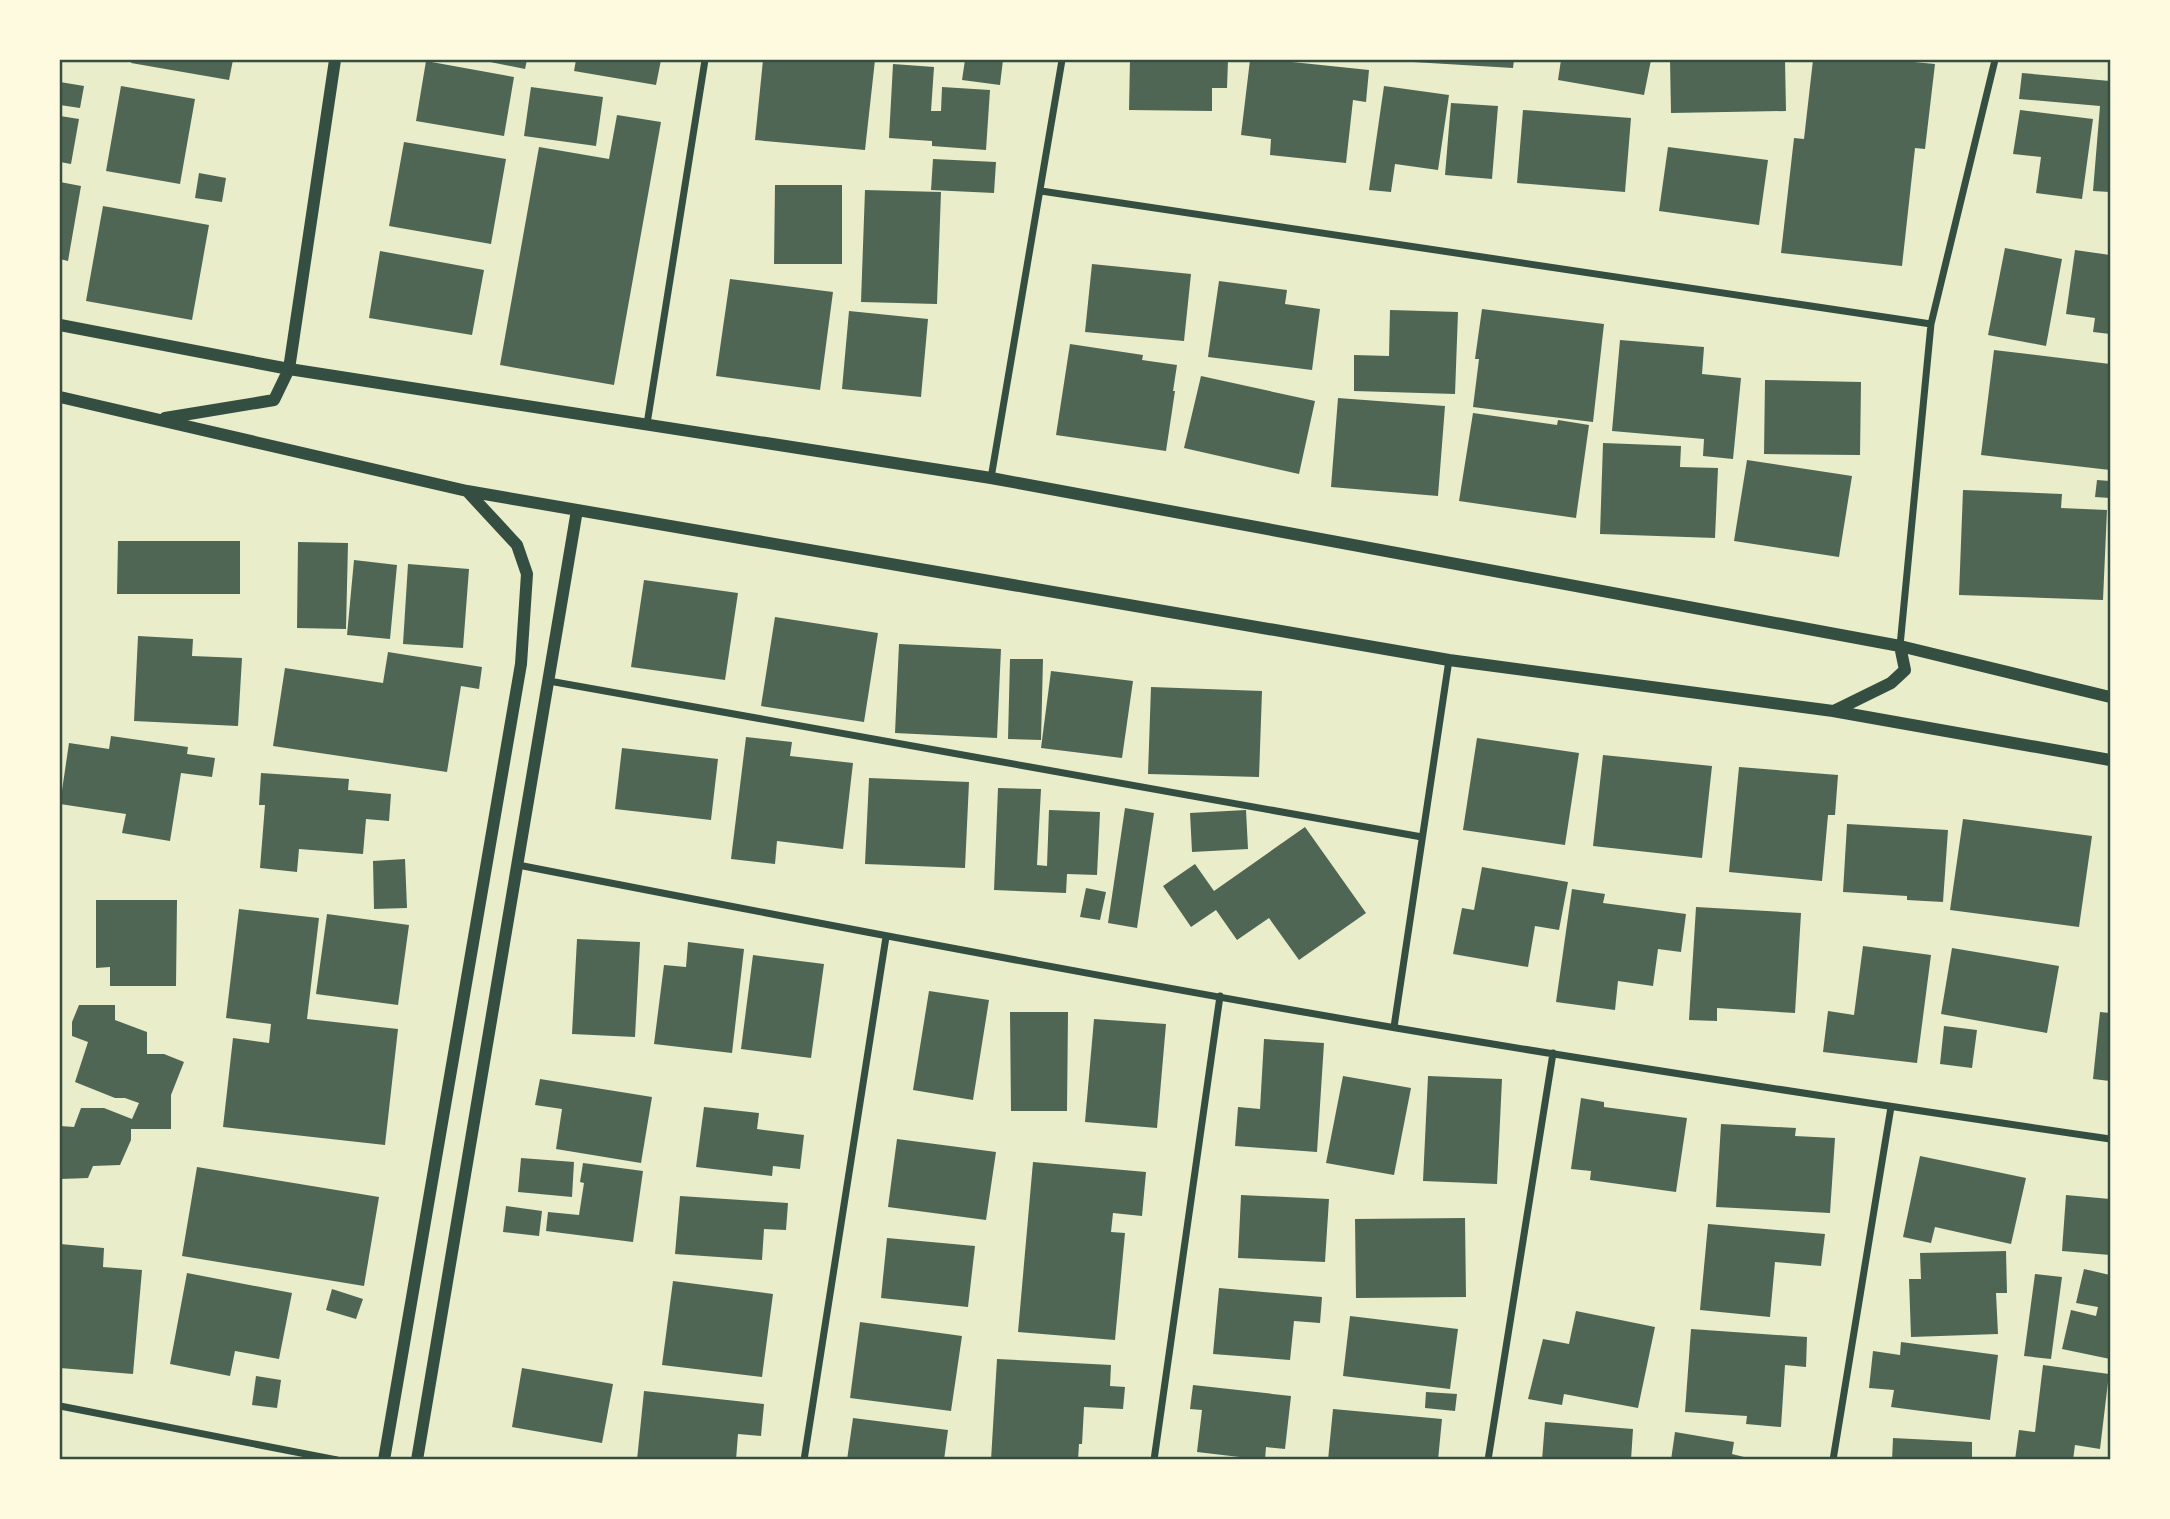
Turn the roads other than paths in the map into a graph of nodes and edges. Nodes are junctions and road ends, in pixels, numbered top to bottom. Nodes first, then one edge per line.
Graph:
1 (335, 60) edge
2 (705, 60) edge
3 (1062, 60) edge
4 (1995, 60) edge
5 (1041, 191) junction
6 (1931, 324) junction
7 (60, 325) edge
8 (289, 369) junction
9 (60, 397) edge
10 (158, 419) junction
11 (647, 424) junction
12 (991, 478) junction
13 (467, 491) junction
14 (577, 510) junction
15 (1900, 646) junction
16 (1449, 660) junction
17 (549, 681) junction
18 (2110, 697) edge
19 (1833, 711) junction
20 (2110, 760) edge
21 (1422, 837) junction
22 (518, 865) junction
23 (886, 937) junction
24 (1220, 996) junction
25 (1394, 1027) junction
26 (1553, 1053) junction
27 (1891, 1107) junction
28 (2110, 1139) edge
29 (60, 1406) edge
30 (337, 1460) edge
31 (384, 1460) edge
32 (417, 1460) edge
33 (804, 1460) edge
34 (1154, 1460) edge
35 (1488, 1460) edge
36 (1833, 1460) edge

1 - 8 street
2 - 11 street
3 - 5 street
4 - 6 street
5 - 6 street
5 - 12 street
6 - 15 street
7 - 8 street
8 - 10 street
8 - 11 street
9 - 10 street
10 - 13 street
11 - 12 street
12 - 15 street
13 - 14 street
13 - 31 street
14 - 16 street
14 - 17 street
15 - 18 street
15 - 19 street
16 - 19 street
16 - 21 street
17 - 21 street
17 - 22 street
19 - 20 street
21 - 25 street
22 - 23 street
22 - 32 street
23 - 24 street
23 - 33 street
24 - 25 street
24 - 34 street
25 - 26 street
26 - 27 street
26 - 35 street
27 - 28 street
27 - 36 street
29 - 30 street

